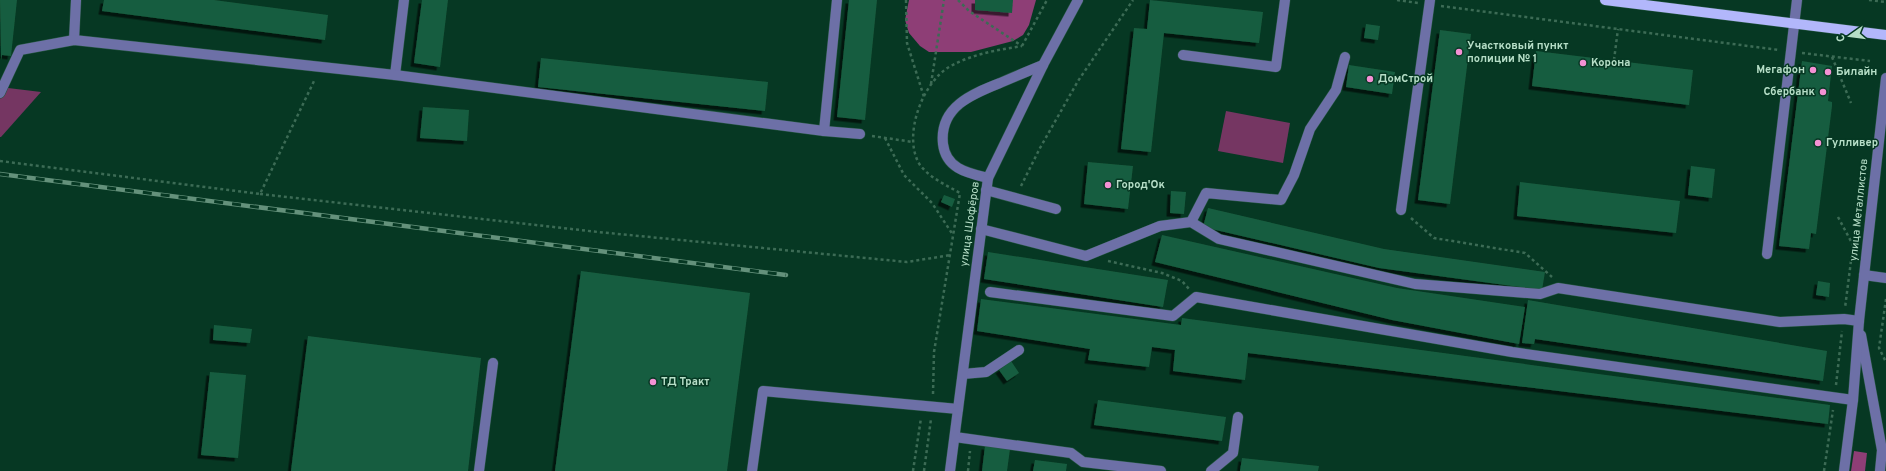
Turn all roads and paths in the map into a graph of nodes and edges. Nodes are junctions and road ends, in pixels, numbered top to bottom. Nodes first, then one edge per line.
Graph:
1 (76, 0) edge
2 (404, 0) edge
3 (837, 0) edge
4 (906, 0) edge
5 (944, 0) edge
6 (958, 0) edge
7 (1047, 0) edge
8 (1078, 0) edge
9 (1133, 0) edge
10 (1285, 0) edge
11 (1397, 0) edge
12 (1605, 0) edge
13 (1797, 0) edge
14 (1869, 0) edge
15 (1429, 2) edge
16 (1886, 2) edge
17 (1795, 24) junction
18 (1618, 29) junction
19 (1886, 35) edge
20 (74, 40) junction
21 (1791, 51) junction
22 (1183, 55) dead end
23 (1345, 57) dead end
24 (1832, 57) junction
25 (1614, 60) dead end
26 (1870, 61) dead end
27 (1043, 65) junction
28 (321, 67) junction
29 (395, 75) junction
30 (1886, 78) edge
31 (931, 84) dead end
32 (0, 93) edge
33 (924, 97) dead end
34 (1851, 103) dead end
35 (824, 131) junction
36 (860, 134) joint
37 (1883, 136) edge
38 (885, 138) junction
39 (913, 142) dead end
40 (0, 161) edge
41 (988, 178) junction
42 (986, 190) junction
43 (960, 193) dead end
44 (260, 194) junction
45 (1014, 199) junction
46 (1056, 210) dead end
47 (1401, 210) joint
48 (1838, 217) dead end
49 (1191, 222) junction
50 (981, 229) junction
51 (953, 236) junction
52 (1768, 254) dead end
53 (951, 255) junction
54 (1086, 256) junction
55 (1864, 275) junction
56 (1886, 278) edge
57 (1565, 289) junction
58 (990, 292) dead end
59 (1196, 298) junction
60 (1886, 299) edge
61 (1844, 318) junction
62 (1859, 321) junction
63 (1019, 350) dead end
64 (1886, 362) edge
65 (493, 363) dead end
66 (963, 374) junction
67 (1834, 396) junction
68 (1853, 400) junction
69 (928, 406) junction
70 (958, 409) junction
71 (1238, 417) dead end
72 (955, 437) junction
73 (972, 440) junction
74 (1884, 450) edge
75 (479, 471) edge
76 (752, 471) edge
77 (913, 471) edge
78 (924, 471) edge
79 (950, 471) edge
80 (968, 471) edge
81 (1161, 471) edge
82 (1211, 471) edge
83 (1824, 471) edge
84 (1844, 471) edge
85 (1880, 471) edge

1 - 20 street
2 - 29 street
3 - 35 street
4 - 33 path
5 - 31 path
6 - 7 path
8 - 27 street, улица Шофёров
9 - 45 path
10 - 22 street
11 - 15 path
12 - 17 main road
13 - 17 street
14 - 16 path
15 - 18 path
15 - 47 street
17 - 19 main road
17 - 21 street
18 - 21 path
18 - 25 path
20 - 28 street
20 - 32 street
21 - 24 path
21 - 52 street
23 - 49 street
24 - 26 path
24 - 34 path
27 - 41 street, улица Шофёров
27 - 41 street
28 - 29 street
28 - 44 path
29 - 35 street
30 - 37 street, улица Металлистов
35 - 36 street
36 - 38 path
37 - 55 street, улица Металлистов
38 - 39 path
38 - 51 path
40 - 44 path
41 - 42 street, улица Шофёров
42 - 45 street
42 - 50 street, улица Шофёров
43 - 51 path
44 - 53 path
45 - 46 street
47 - 57 path
48 - 61 path
49 - 54 street
49 - 57 street
50 - 54 street
50 - 66 street, улица Шофёров
51 - 53 path
53 - 69 path
54 - 59 path
55 - 56 street
55 - 62 street, улица Металлистов
57 - 61 street
58 - 59 street
59 - 67 street
60 - 64 path
61 - 62 street
61 - 67 path
62 - 68 street, улица Металлистов
62 - 74 street, улица Металлистов
63 - 66 street
65 - 75 street
66 - 70 street, улица Шофёров
67 - 68 street
67 - 83 path
68 - 84 street, улица Металлистов
69 - 70 street
69 - 76 street
69 - 77 path
69 - 78 path
70 - 72 street, улица Шофёров
71 - 82 street
72 - 73 street
72 - 79 street, улица Шофёров
73 - 80 path
73 - 81 street
74 - 85 street, улица Металлистов

